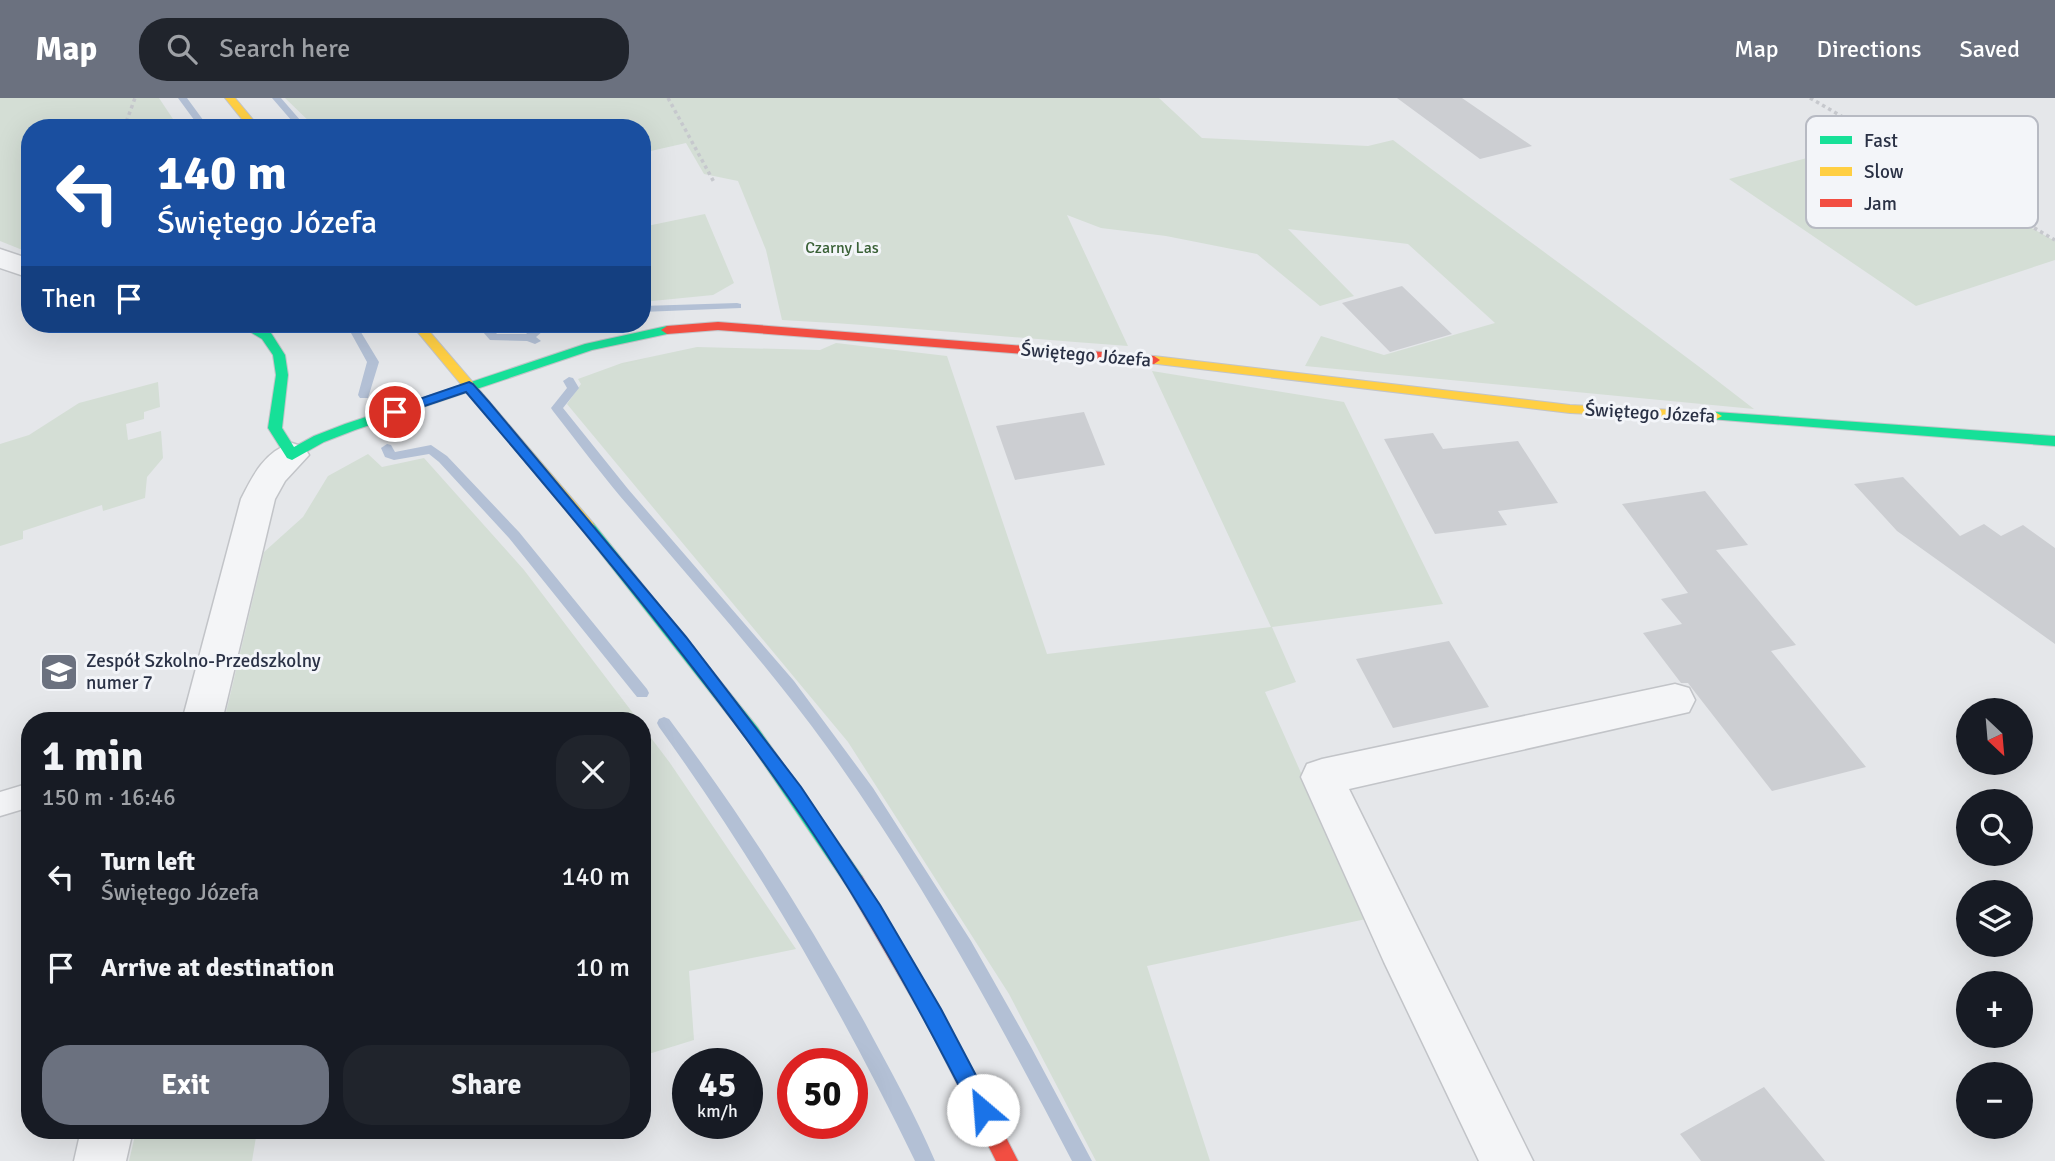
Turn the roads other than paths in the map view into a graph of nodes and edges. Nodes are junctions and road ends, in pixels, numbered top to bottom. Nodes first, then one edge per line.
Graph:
1 (230, 98) edge
2 (248, 119) edge
3 (0, 258) edge
4 (21, 266) edge
5 (261, 333) edge
6 (424, 333) edge
7 (469, 387) junction
8 (2055, 441) edge
9 (292, 455) junction
10 (1675, 700) dead end
11 (204, 712) edge
12 (21, 797) edge
13 (0, 804) edge
14 (105, 1139) edge
15 (100, 1161) edge
16 (1007, 1161) edge
17 (1507, 1161) edge

1 - 2 street
3 - 4 street
5 - 9 street
6 - 7 street
7 - 8 street, Świętego Józefa
7 - 9 street, Świętego Józefa
7 - 16 street
9 - 11 street
10 - 17 street
12 - 13 lane
14 - 15 street

